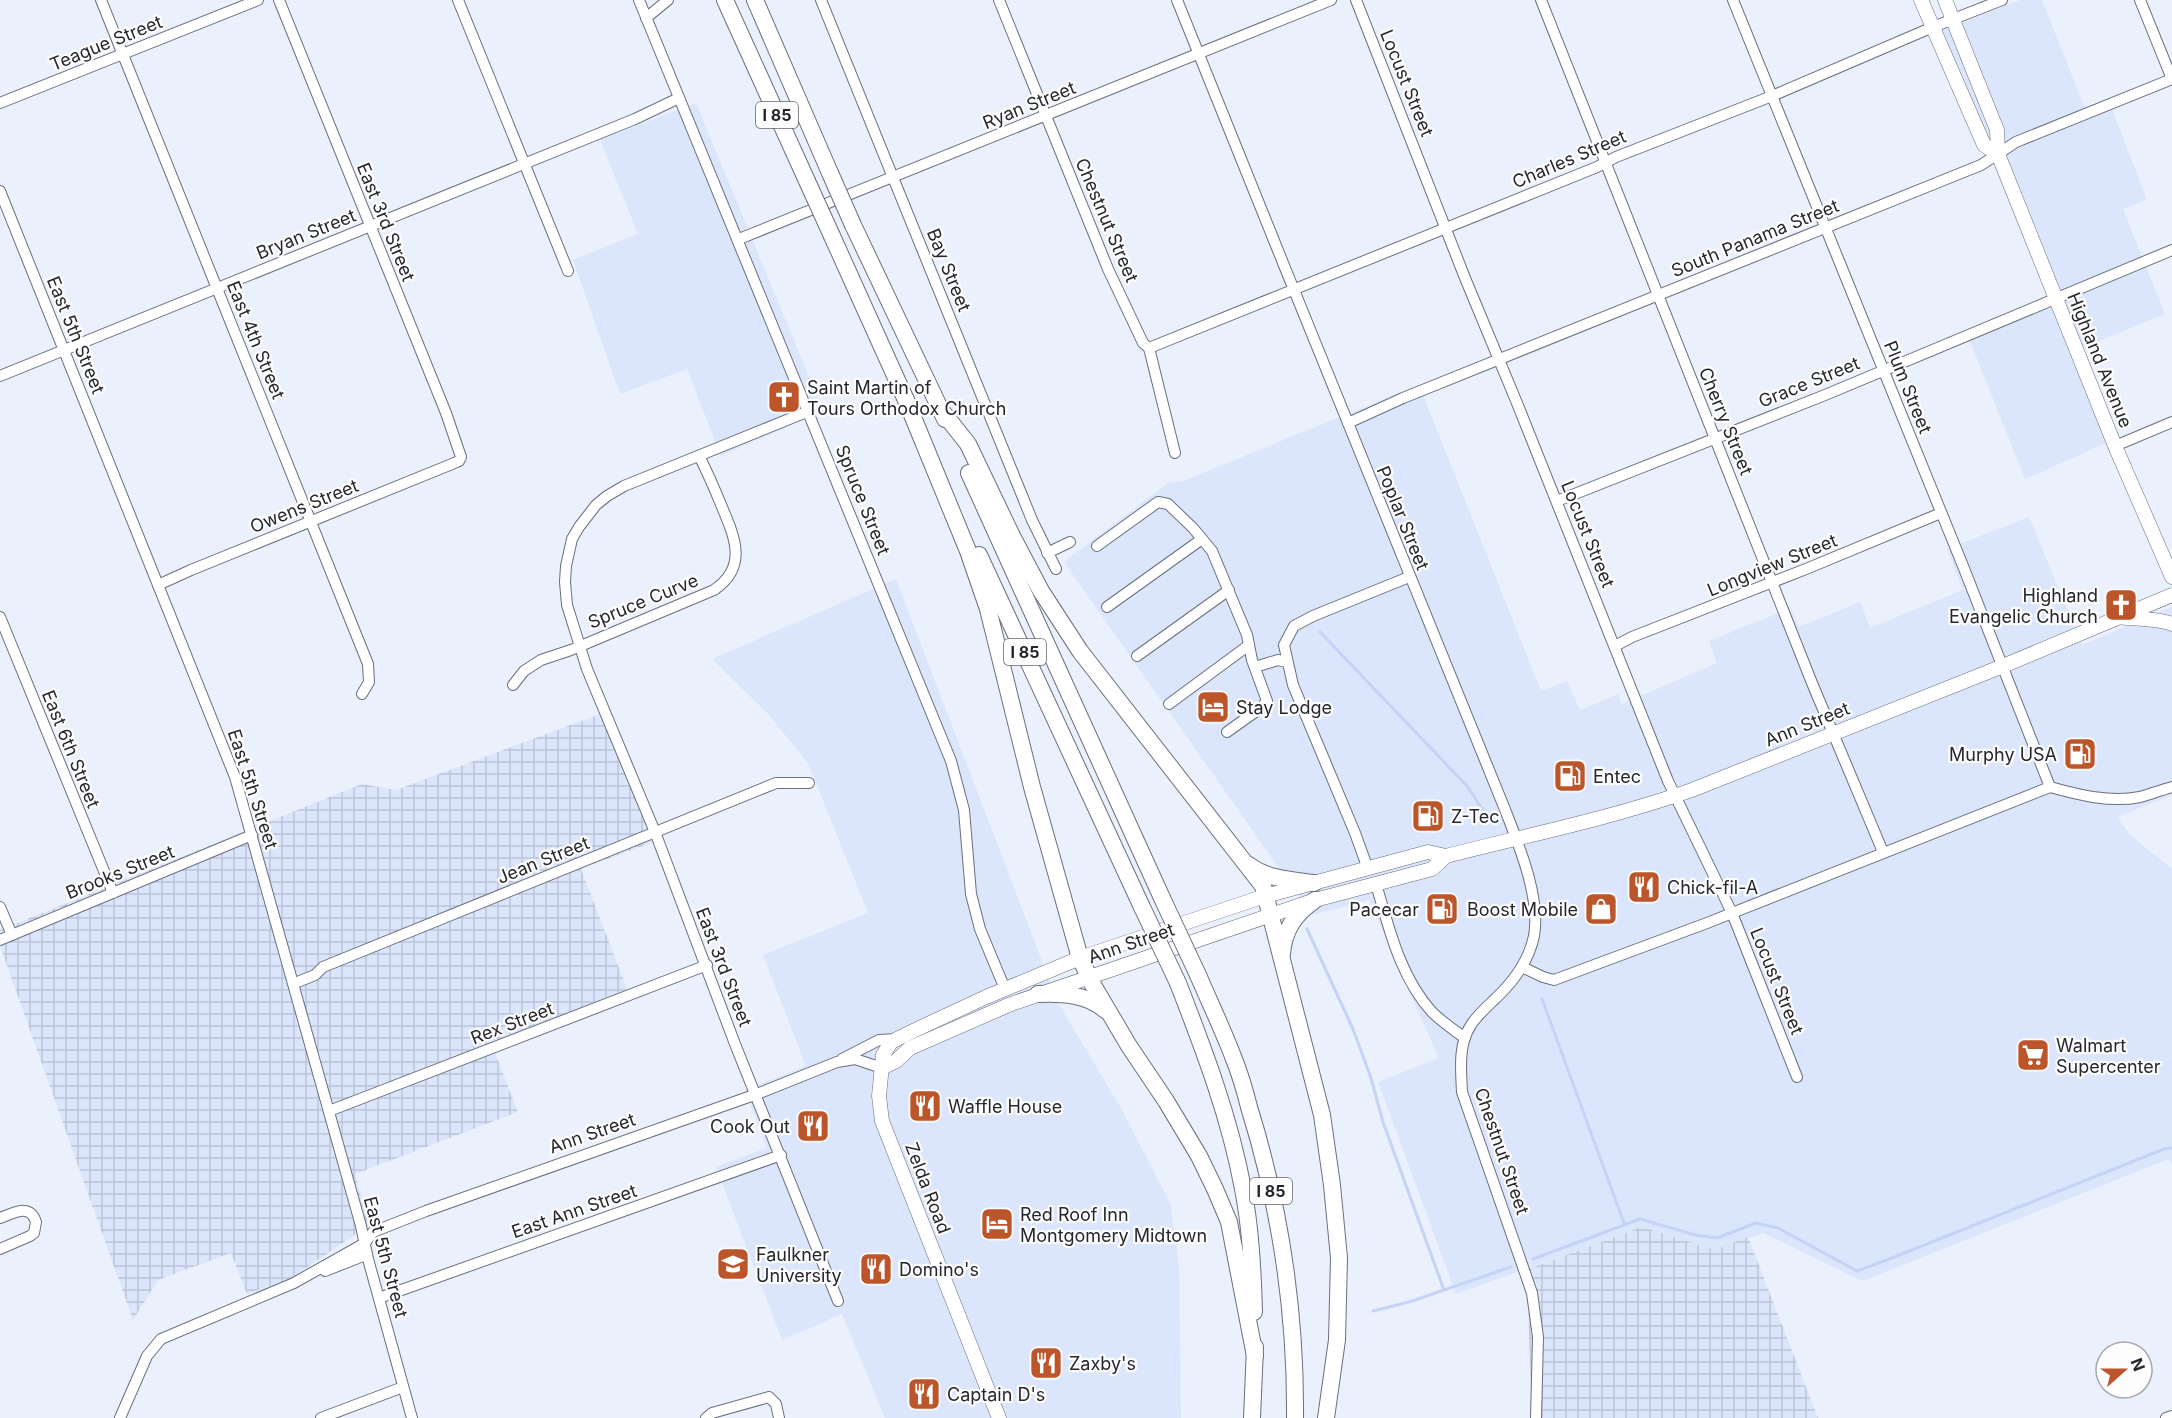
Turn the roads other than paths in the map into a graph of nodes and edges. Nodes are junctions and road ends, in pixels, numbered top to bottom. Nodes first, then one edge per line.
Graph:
1 (101, 0) edge
2 (258, 0) edge
3 (279, 0) edge
4 (458, 0) edge
5 (639, 0) edge
6 (668, 0) edge
7 (725, 0) edge
8 (821, 0) edge
9 (999, 0) edge
10 (1177, 0) edge
11 (1331, 0) edge
12 (1356, 0) edge
13 (1541, 0) edge
14 (1733, 0) edge
15 (1921, 0) edge
16 (1945, 0) edge
17 (2002, 0) edge
18 (2140, 0) edge
19 (762, 5) edge
20 (646, 18) junction
21 (1952, 20) junction
22 (1933, 27) junction
23 (123, 54) junction
24 (1199, 54) junction
25 (2172, 79) edge
26 (1772, 96) junction
27 (679, 98) junction
28 (0, 103) edge
29 (1046, 116) junction
30 (1998, 154) junction
31 (1606, 162) junction
32 (524, 163) junction
33 (893, 177) junction
34 (0, 191) edge
35 (370, 225) junction
36 (1445, 227) junction
37 (1826, 228) junction
38 (739, 239) junction
39 (2172, 250) edge
40 (568, 271) dead end
41 (217, 287) junction
42 (1294, 288) junction
43 (1658, 295) junction
44 (2055, 298) junction
45 (1149, 348) junction
46 (64, 350) junction
47 (1499, 360) junction
48 (1883, 369) junction
49 (0, 376) edge
50 (906, 400) junction
51 (941, 410) junction
52 (809, 411) junction
53 (2172, 422) edge
54 (1348, 423) junction
55 (1714, 437) junction
56 (2115, 446) junction
57 (1175, 453) dead end
58 (699, 456) junction
59 (461, 457) joint
60 (1557, 501) junction
61 (1941, 513) junction
62 (311, 522) junction
63 (1202, 538) junction
64 (2155, 538) junction
65 (1070, 542) dead end
66 (1097, 546) dead end
67 (1047, 553) junction
68 (2172, 555) edge
69 (1056, 569) dead end
70 (1409, 577) junction
71 (2172, 578) edge
72 (1772, 582) junction
73 (158, 585) junction
74 (1229, 590) junction
75 (2172, 595) edge
76 (1107, 608) dead end
77 (2117, 617) junction
78 (1, 623) edge
79 (2172, 624) edge
80 (580, 645) junction
81 (1249, 645) junction
82 (1615, 646) junction
83 (1137, 656) dead end
84 (1287, 662) junction
85 (2003, 666) junction
86 (1256, 667) junction
87 (513, 685) dead end
88 (363, 694) dead end
89 (1169, 704) dead end
90 (1227, 732) dead end
91 (1833, 733) junction
92 (809, 783) dead end
93 (2050, 787) junction
94 (2172, 787) edge
95 (1675, 796) junction
96 (655, 832) junction
97 (252, 835) junction
98 (1515, 838) junction
99 (1882, 852) junction
100 (1446, 856) junction
101 (1243, 860) junction
102 (1368, 869) junction
103 (1314, 883) junction
104 (1376, 884) junction
105 (113, 893) junction
106 (1265, 896) junction
107 (1315, 900) junction
108 (0, 907) edge
109 (1732, 913) junction
110 (1270, 915) junction
111 (12, 935) junction
112 (0, 940) edge
113 (1080, 958) junction
114 (1281, 961) junction
115 (707, 965) junction
116 (1522, 967) junction
117 (1088, 976) junction
118 (295, 983) junction
119 (1005, 989) junction
120 (1038, 994) junction
121 (1111, 1015) junction
122 (1465, 1038) junction
123 (897, 1039) junction
124 (835, 1063) junction
125 (882, 1068) junction
126 (1797, 1077) dead end
127 (757, 1094) junction
128 (329, 1110) junction
129 (780, 1155) junction
130 (0, 1218) edge
131 (365, 1243) junction
132 (0, 1249) edge
133 (379, 1298) junction
134 (838, 1300) dead end
135 (1255, 1356) junction
136 (404, 1387) junction
137 (2172, 1416) edge
138 (120, 1418) edge
139 (321, 1418) edge
140 (412, 1418) edge
141 (706, 1418) edge
142 (779, 1418) edge
143 (999, 1418) edge
144 (1252, 1418) edge
145 (1295, 1418) edge
146 (1326, 1418) edge
147 (1536, 1418) edge
148 (2166, 1418) edge

1 - 23 street, East 4th Street
2 - 23 street, Teague Street
3 - 35 street, East 3rd Street
4 - 32 street
5 - 20 street, Spruce Street
6 - 20 street
7 - 50 highway, I 85, bridge
8 - 33 street, Bay Street
9 - 29 street, Chestnut Street
10 - 24 street, Poplar Street
11 - 24 street, Ryan Street
12 - 36 street, Locust Street
13 - 31 street, Cherry Street
14 - 26 street, Plum Street
15 - 22 main road, Highland Avenue
16 - 21 main road, Highland Avenue
17 - 21 street, Charles Street
18 - 25 street
19 - 51 highway, I 85, bridge
20 - 27 street, Spruce Street
21 - 22 street, Charles Street
21 - 30 main road, Highland Avenue
22 - 26 street, Charles Street
22 - 30 main road, Highland Avenue
23 - 28 street, Teague Street
23 - 41 street, East 4th Street
24 - 29 street, Ryan Street
24 - 42 street, Poplar Street
25 - 30 street, South Panama Street
26 - 31 street, Charles Street
26 - 37 street, Plum Street
27 - 32 street, Bryan Street
27 - 38 street, Spruce Street
29 - 33 street, Ryan Street
29 - 45 street, Chestnut Street
30 - 37 street, South Panama Street
30 - 44 main road, Highland Avenue
31 - 36 street, Charles Street
31 - 43 street, Cherry Street
32 - 35 street, Bryan Street
32 - 40 street
33 - 38 street, Ryan Street
33 - 67 street, Bay Street
34 - 46 street, East 5th Street
35 - 41 street, Bryan Street
35 - 59 street, East 3rd Street
36 - 42 street, Charles Street
36 - 47 street, Locust Street
37 - 43 street, South Panama Street
37 - 48 street, Plum Street
38 - 52 street, Spruce Street
39 - 44 street, Grace Street
41 - 46 street, Bryan Street
41 - 62 street, East 4th Street
42 - 45 street, Charles Street
42 - 54 street, Poplar Street
43 - 47 street, South Panama Street
43 - 55 street, Cherry Street
44 - 48 street, Grace Street
44 - 56 main road, Highland Avenue
45 - 57 street, Chestnut Street
46 - 49 street, Bryan Street
46 - 73 street, East 5th Street
47 - 54 street, South Panama Street
47 - 60 street, Locust Street
48 - 55 street, Grace Street
48 - 61 street, Plum Street
50 - 113 highway
50 - 135 highway, I 85, bridge
51 - 101 highway
51 - 145 highway, I 85, bridge
52 - 58 street, Spruce Curve
52 - 119 street, Spruce Street
53 - 56 street
54 - 70 street, Poplar Street
55 - 60 street, Grace Street
55 - 72 street, Cherry Street
56 - 64 main road, Highland Avenue
58 - 80 street, Spruce Curve
58 - 80 street, Spruce Curve
59 - 62 street, Owens Street
60 - 82 street, Locust Street
61 - 72 street, Longview Street
61 - 85 street, Plum Street
62 - 73 street, Owens Street
62 - 88 street, East 4th Street
63 - 66 street
63 - 74 street
63 - 76 street
64 - 68 main road
64 - 71 main road, Highland Avenue
65 - 67 street
67 - 69 street, Bay Street
70 - 84 street
70 - 98 street, Poplar Street
72 - 82 street, Longview Street
72 - 91 street, Cherry Street
73 - 97 street, East 5th Street
74 - 81 street
74 - 83 street
75 - 77 main road, Ann Street
77 - 79 main road
77 - 85 main road, Ann Street
78 - 105 street, East 6th Street
80 - 87 street, Spruce Curve
80 - 96 street, East 3rd Street
81 - 86 street
81 - 89 street
82 - 95 street, Locust Street
84 - 86 street
84 - 102 street
85 - 91 main road, Ann Street
85 - 93 street, Plum Street
86 - 90 street
91 - 95 main road, Ann Street
91 - 99 street, Cherry Street
92 - 96 street, Jean Street
93 - 94 street
93 - 99 street
95 - 98 main road, Ann Street
95 - 109 street, Locust Street
96 - 115 street, East 3rd Street
96 - 118 street, Jean Street
97 - 105 street, Brooks Street
97 - 118 street, East 5th Street
98 - 100 main road, Ann Street
98 - 116 street, Poplar Street
99 - 109 street
100 - 102 main road, Ann Street
100 - 104 main road, Ann Street
101 - 103 highway
101 - 106 highway
102 - 103 main road, Ann Street
103 - 106 main road, Ann Street
104 - 107 main road, Ann Street
104 - 122 street
105 - 111 street, Brooks Street
106 - 110 highway
106 - 113 main road, Ann Street
107 - 110 main road, Ann Street
107 - 114 highway
108 - 111 street
109 - 116 street
109 - 126 street, Locust Street
110 - 114 highway
110 - 117 main road, Ann Street
111 - 112 street, Brooks Street
113 - 117 highway
113 - 119 main road, Ann Street
114 - 146 highway
115 - 127 street, East 3rd Street
115 - 128 street, Rex Street
116 - 122 street, Poplar Street
117 - 120 main road, Ann Street
117 - 121 highway
118 - 128 street, East 5th Street
119 - 123 main road, Ann Street
120 - 121 highway
120 - 125 main road, Ann Street
121 - 135 highway
122 - 147 street, Chestnut Street
123 - 124 street, Ann Street
123 - 125 main road, Zelda Road
124 - 125 street, Ann Street
124 - 127 street, Ann Street
125 - 143 main road, Zelda Road
127 - 129 street, East 3rd Street
127 - 131 street, Ann Street
128 - 131 street, East 5th Street
129 - 133 street, East Ann Street
129 - 134 street, East 3rd Street
130 - 132 street
131 - 133 street, East 5th Street
131 - 138 street, Ann Street
133 - 136 street, East 5th Street
135 - 144 highway, I 85
136 - 139 street
136 - 140 street, East 5th Street
137 - 148 street
141 - 142 street

